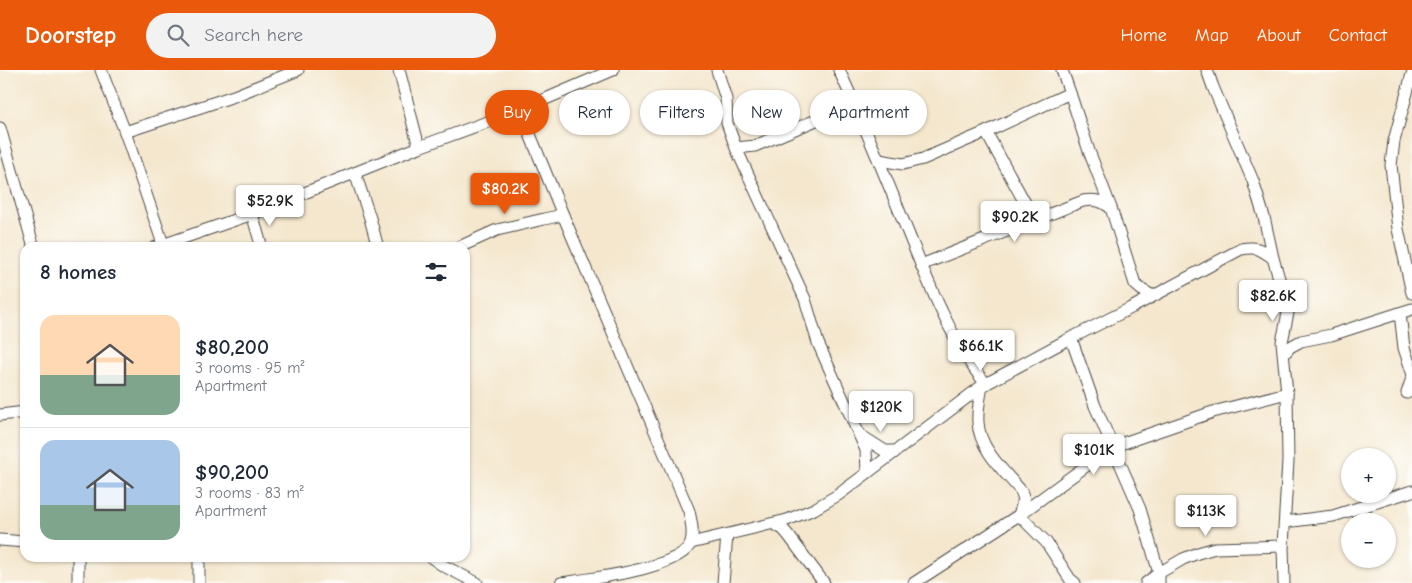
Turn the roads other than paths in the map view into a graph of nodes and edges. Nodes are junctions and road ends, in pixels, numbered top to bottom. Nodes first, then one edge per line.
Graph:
1 (101, 70) edge
2 (298, 70) edge
3 (398, 70) edge
4 (613, 70) edge
5 (717, 70) edge
6 (1062, 70) edge
7 (1208, 70) edge
8 (843, 72) edge
9 (1412, 74) edge
10 (849, 90) edge
11 (1070, 93) junction
12 (549, 98) edge
13 (485, 123) edge
14 (810, 123) edge
15 (0, 128) edge
16 (125, 132) junction
17 (986, 132) junction
18 (530, 135) edge
19 (868, 135) edge
20 (419, 147) junction
21 (736, 148) junction
22 (879, 160) junction
23 (355, 172) junction
24 (1111, 208) junction
25 (252, 214) junction
26 (563, 215) junction
27 (1036, 221) junction
28 (32, 242) edge
29 (157, 242) edge
30 (170, 242) edge
31 (260, 242) edge
32 (376, 242) edge
33 (470, 242) edge
34 (1272, 258) junction
35 (921, 265) junction
36 (1135, 284) junction
37 (1412, 293) edge
38 (1153, 296) junction
39 (1133, 307) junction
40 (1412, 309) edge
41 (1400, 312) junction
42 (1285, 328) junction
43 (1071, 338) junction
44 (1301, 341) junction
45 (1284, 354) junction
46 (1412, 372) edge
47 (1412, 378) edge
48 (984, 385) junction
49 (1287, 393) junction
50 (1407, 393) dead end
51 (20, 413) edge
52 (0, 415) edge
53 (860, 435) junction
54 (1112, 448) junction
55 (895, 452) junction
56 (867, 472) junction
57 (1412, 491) edge
58 (1020, 515) junction
59 (1284, 522) junction
60 (774, 524) junction
61 (727, 535) junction
62 (0, 540) edge
63 (20, 542) edge
64 (691, 543) junction
65 (1283, 546) junction
66 (78, 562) edge
67 (199, 562) edge
68 (438, 562) edge
69 (1159, 578) edge
70 (597, 580) edge
71 (78, 583) edge
72 (199, 583) edge
73 (477, 583) edge
74 (561, 583) edge
75 (722, 583) edge
76 (824, 583) edge
77 (914, 583) edge
78 (1076, 583) edge
79 (1146, 583) edge
80 (1284, 583) edge

1 - 16 street
2 - 16 street
3 - 20 street
4 - 12 street
5 - 21 street
6 - 11 street
7 - 34 street
8 - 10 street
9 - 37 street
11 - 17 street
11 - 24 street
13 - 20 street
14 - 21 street
15 - 28 street
16 - 29 street
17 - 22 street
17 - 27 street
18 - 26 street
19 - 22 street
20 - 23 street
21 - 53 street
22 - 35 street
23 - 25 street
23 - 32 street
24 - 27 street
24 - 36 street
25 - 30 street
25 - 31 street
26 - 33 street
26 - 64 street
27 - 35 street
34 - 38 street
34 - 42 street
35 - 48 street
36 - 38 street
36 - 39 street
38 - 39 street
39 - 43 street
40 - 41 street
41 - 44 street
41 - 46 street
42 - 44 street
42 - 45 street
43 - 48 street
43 - 54 street
44 - 45 street
45 - 49 street
47 - 50 street
48 - 55 street
48 - 58 street
49 - 54 street
49 - 59 street
51 - 52 street
53 - 55 street
53 - 56 street
54 - 58 street
54 - 69 street
55 - 56 street
56 - 60 street
57 - 59 street
58 - 77 street
58 - 78 street
59 - 65 street
60 - 61 street
60 - 76 street
61 - 64 street
61 - 75 street
62 - 63 street
64 - 70 street
65 - 69 street
65 - 80 street
66 - 71 street
67 - 72 street
68 - 73 street
69 - 79 street
70 - 74 street

